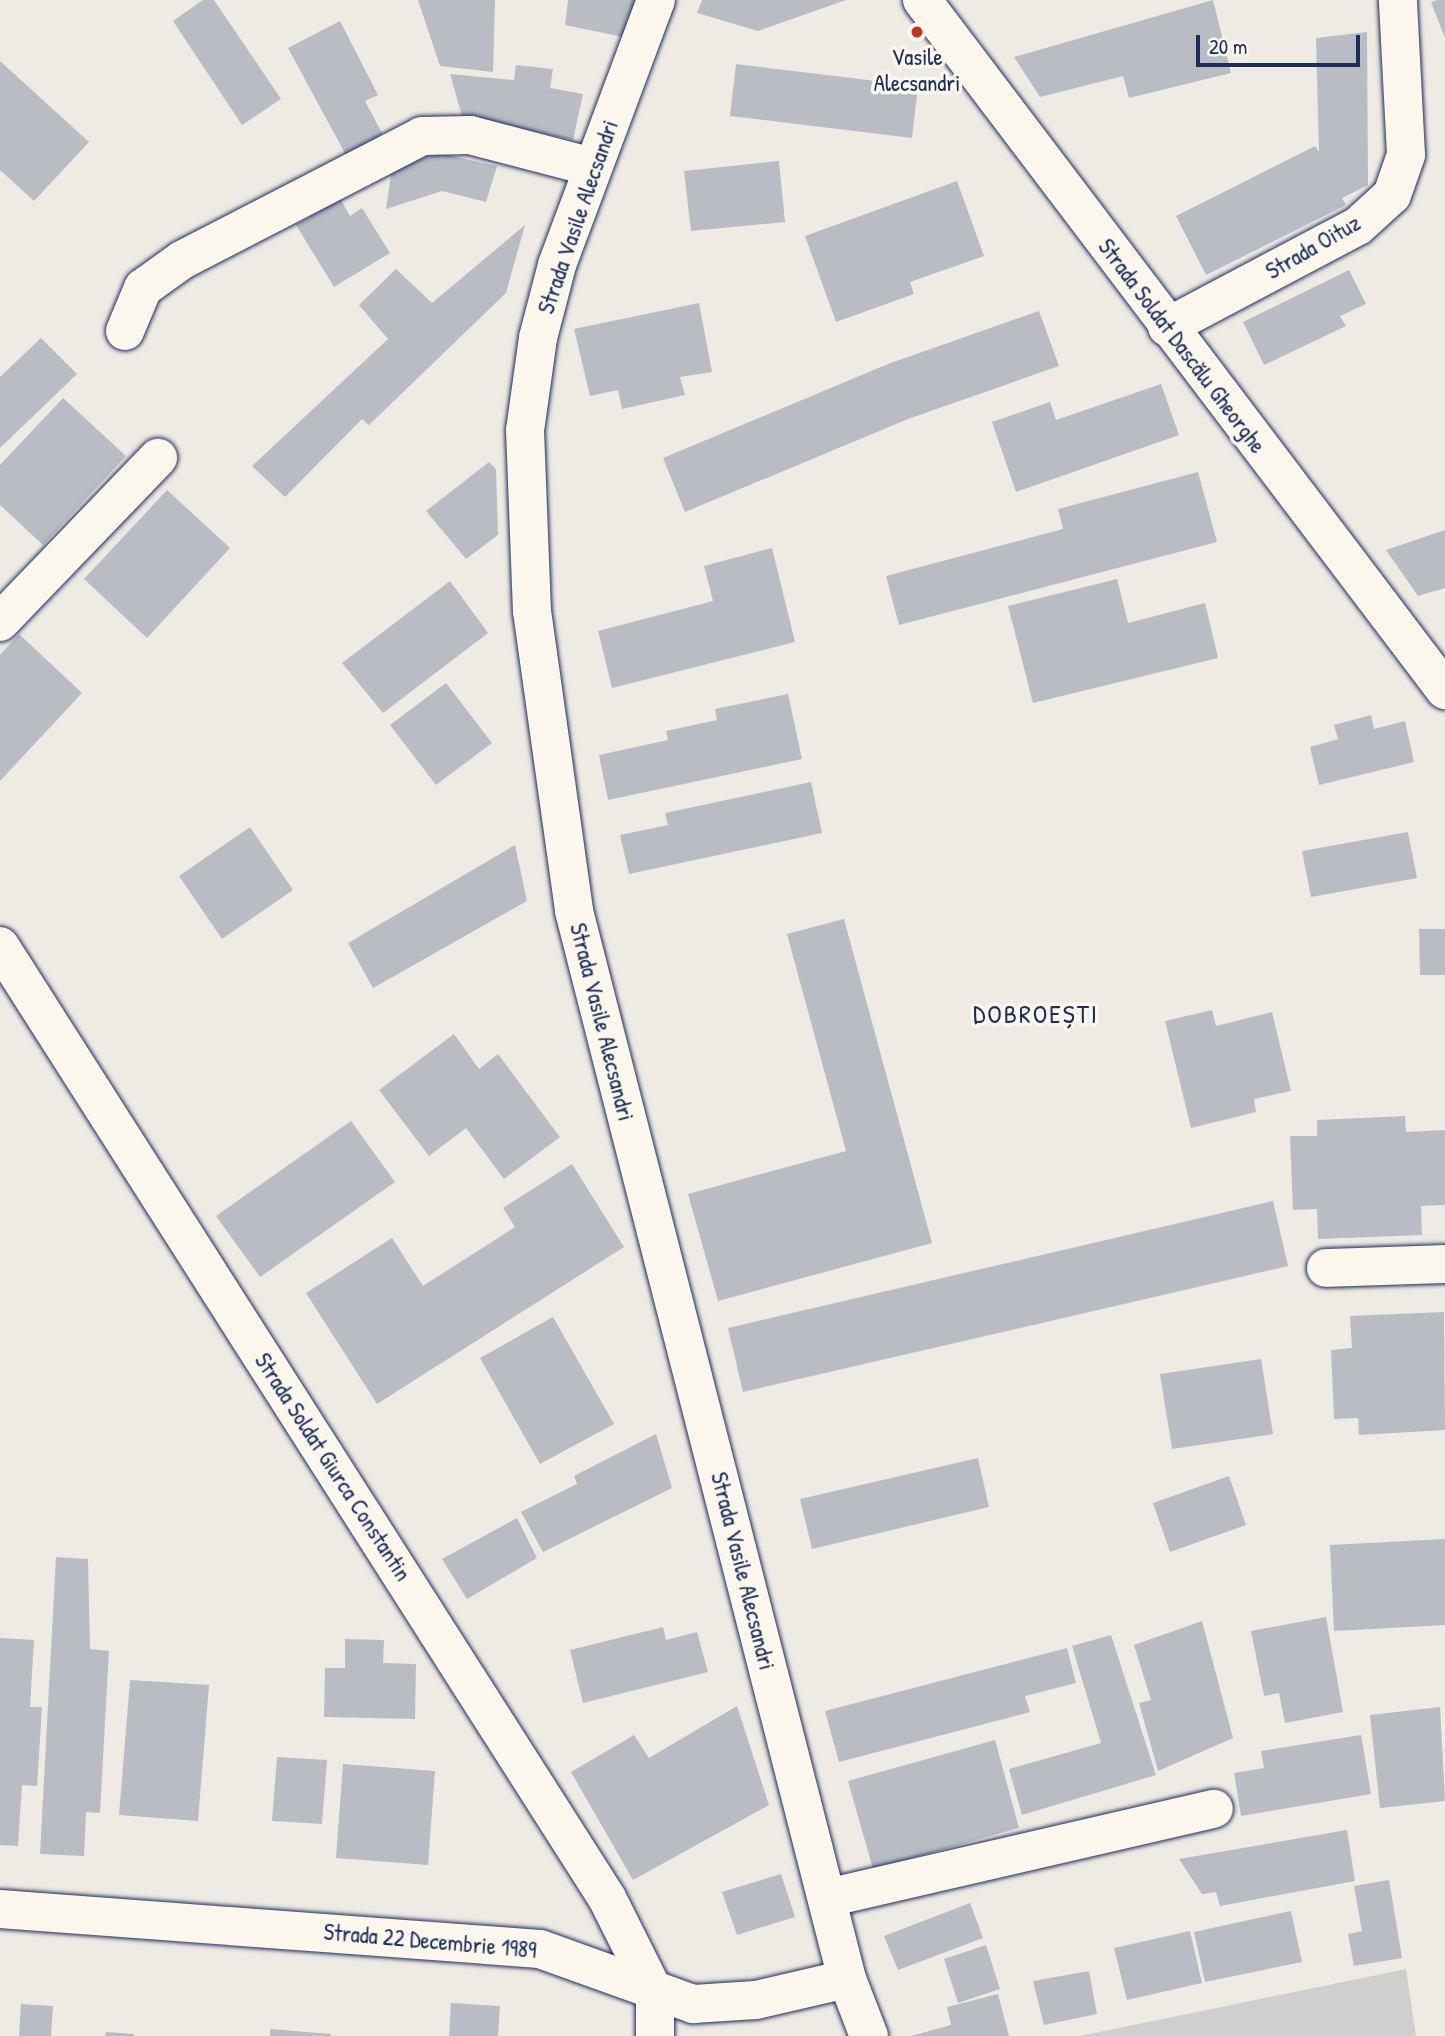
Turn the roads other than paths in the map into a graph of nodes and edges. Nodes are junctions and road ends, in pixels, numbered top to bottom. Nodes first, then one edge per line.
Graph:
1 (656, 0) edge
2 (922, 0) edge
3 (1398, 0) edge
4 (593, 167) junction
5 (1167, 327) junction
6 (125, 331) dead end
7 (158, 458) dead end
8 (0, 622) edge
9 (1445, 690) edge
10 (5, 962) edge
11 (1445, 1264) edge
12 (1326, 1268) dead end
13 (1214, 1809) dead end
14 (827, 1898) junction
15 (0, 1909) edge
16 (847, 1979) junction
17 (656, 1994) junction
18 (655, 2036) edge
19 (869, 2036) edge

1 - 4 street, Strada Vasile Alecsandri
2 - 5 street, Strada Soldat Dascălu Gheorghe
3 - 5 street, Strada Oituz
4 - 6 street
4 - 14 street, Strada Vasile Alecsandri
5 - 9 street, Strada Soldat Dascălu Gheorghe
7 - 8 street
10 - 17 street, Strada Soldat Giurca Constantin
11 - 12 street
13 - 14 street
14 - 16 street, Strada Vasile Alecsandri
15 - 17 street, Strada 22 Decembrie 1989
16 - 17 street, Strada 22 Decembrie 1989
16 - 19 street, Strada Vasile Alecsandri
17 - 18 street

